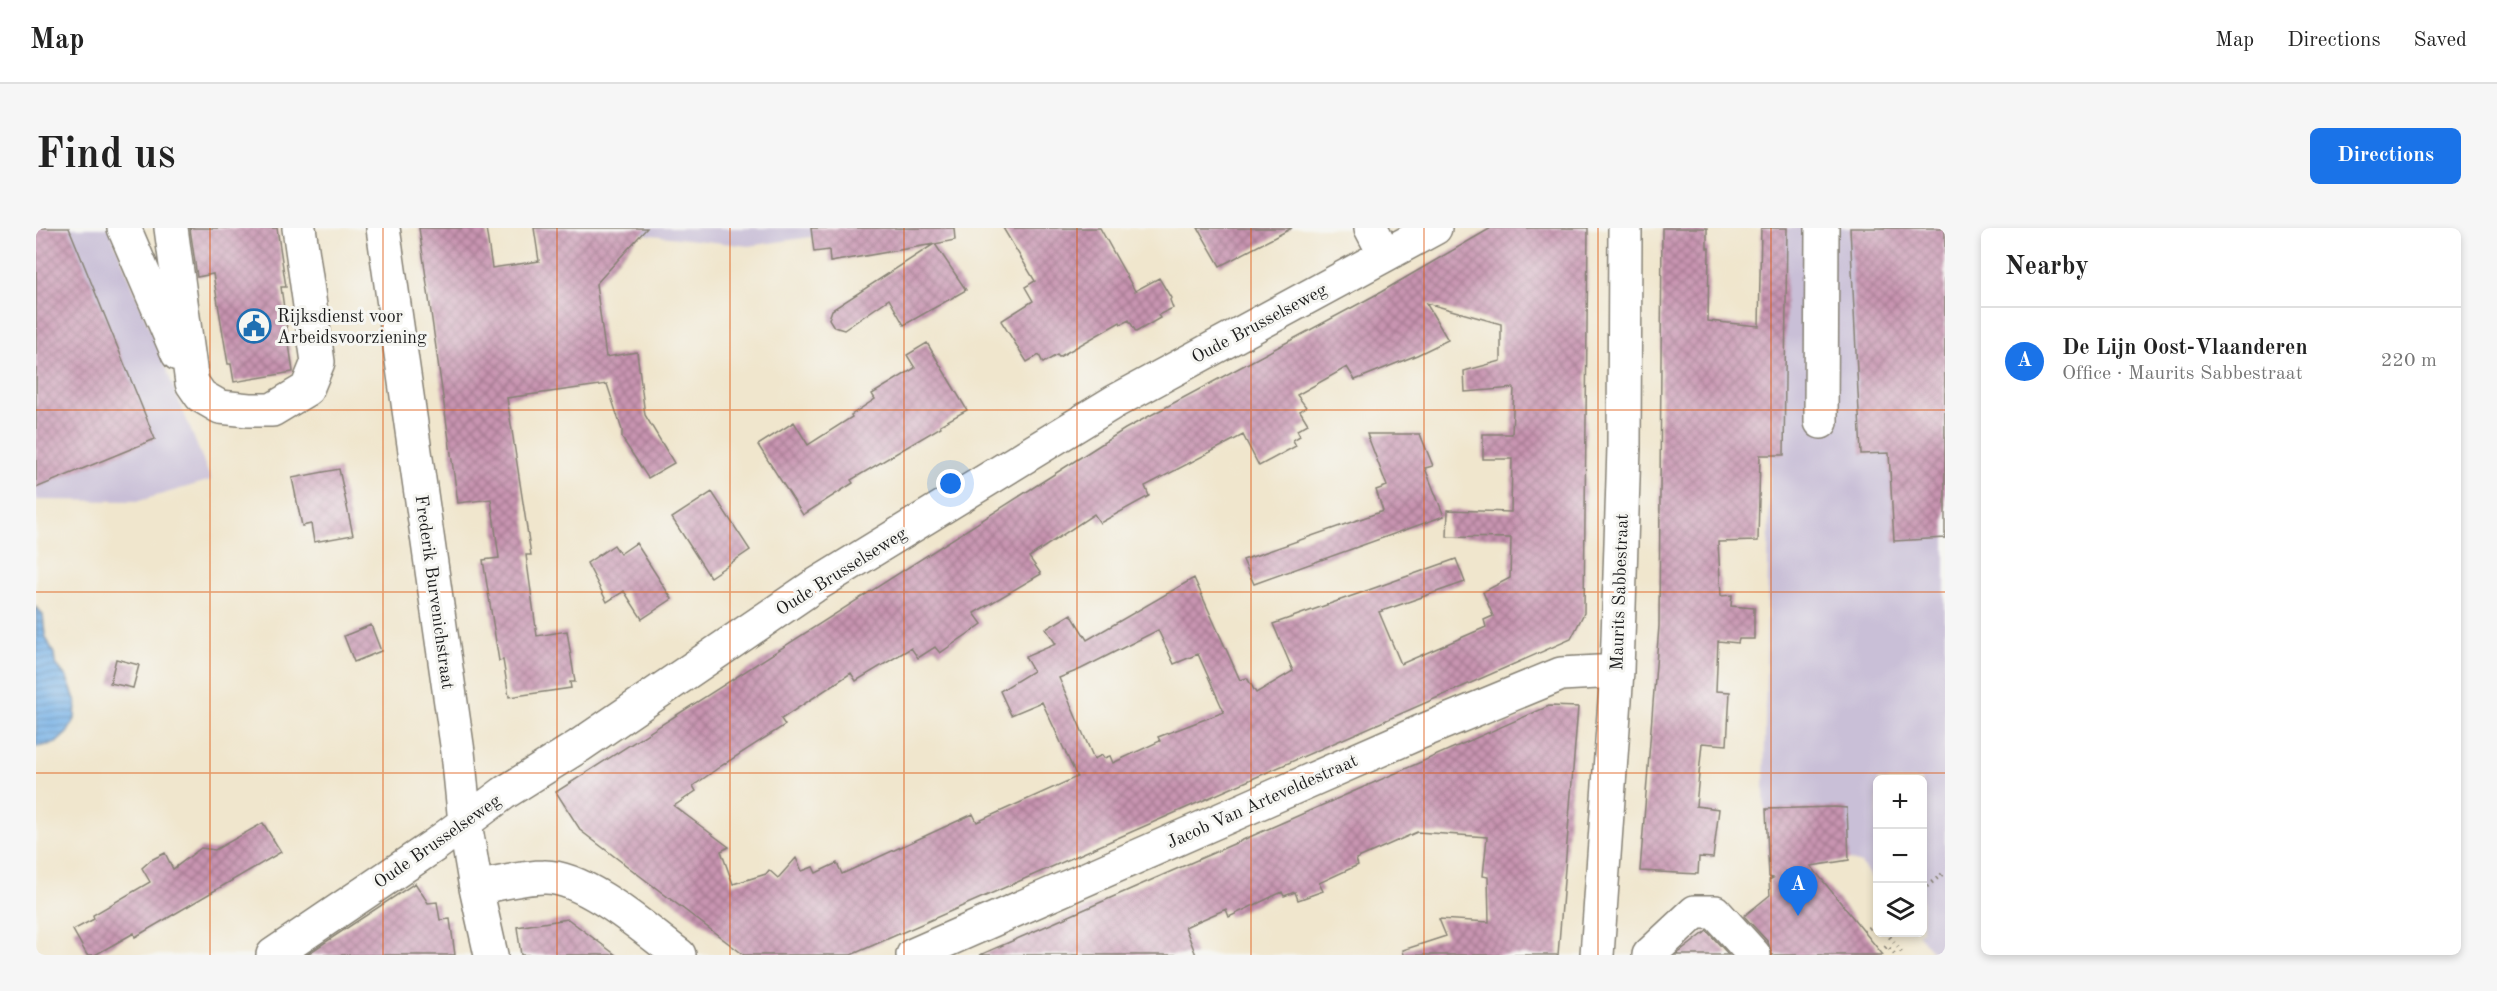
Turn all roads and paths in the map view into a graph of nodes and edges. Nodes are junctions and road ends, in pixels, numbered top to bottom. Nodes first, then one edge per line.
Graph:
1 (124, 228) edge
2 (171, 228) edge
3 (299, 228) edge
4 (383, 228) edge
5 (1435, 228) edge
6 (1625, 228) edge
7 (1822, 228) edge
8 (1378, 242) edge
9 (395, 313) junction
10 (313, 327) junction
11 (192, 383) junction
12 (1821, 422) dead end
13 (1617, 671) junction
14 (465, 823) junction
15 (1945, 872) edge
16 (1927, 887) edge
17 (476, 888) junction
18 (1873, 925) edge
19 (1864, 932) dead end
20 (1889, 937) edge
21 (1885, 948) dead end
22 (273, 955) edge
23 (491, 955) edge
24 (679, 955) edge
25 (913, 955) edge
26 (1597, 955) edge
27 (1649, 955) edge
28 (1754, 955) edge
29 (1895, 955) edge
30 (1904, 955) edge

1 - 11 street
2 - 11 street
3 - 10 street
4 - 9 street, Frederik Burvenichstraat
5 - 8 street, Oude Brusselseweg
6 - 13 street, Maurits Sabbestraat
7 - 12 street
8 - 14 street, Oude Brusselseweg
9 - 10 path
9 - 14 street, Frederik Burvenichstraat
10 - 11 street
13 - 25 street, Jacob Van Arteveldestraat
13 - 26 street, Maurits Sabbestraat
14 - 17 street, Frederik Burvenichstraat
14 - 22 street, Oude Brusselseweg
15 - 16 path
17 - 23 street, Frederik Burvenichstraat
17 - 24 street
18 - 19 path
20 - 30 path
21 - 29 path
27 - 28 street

